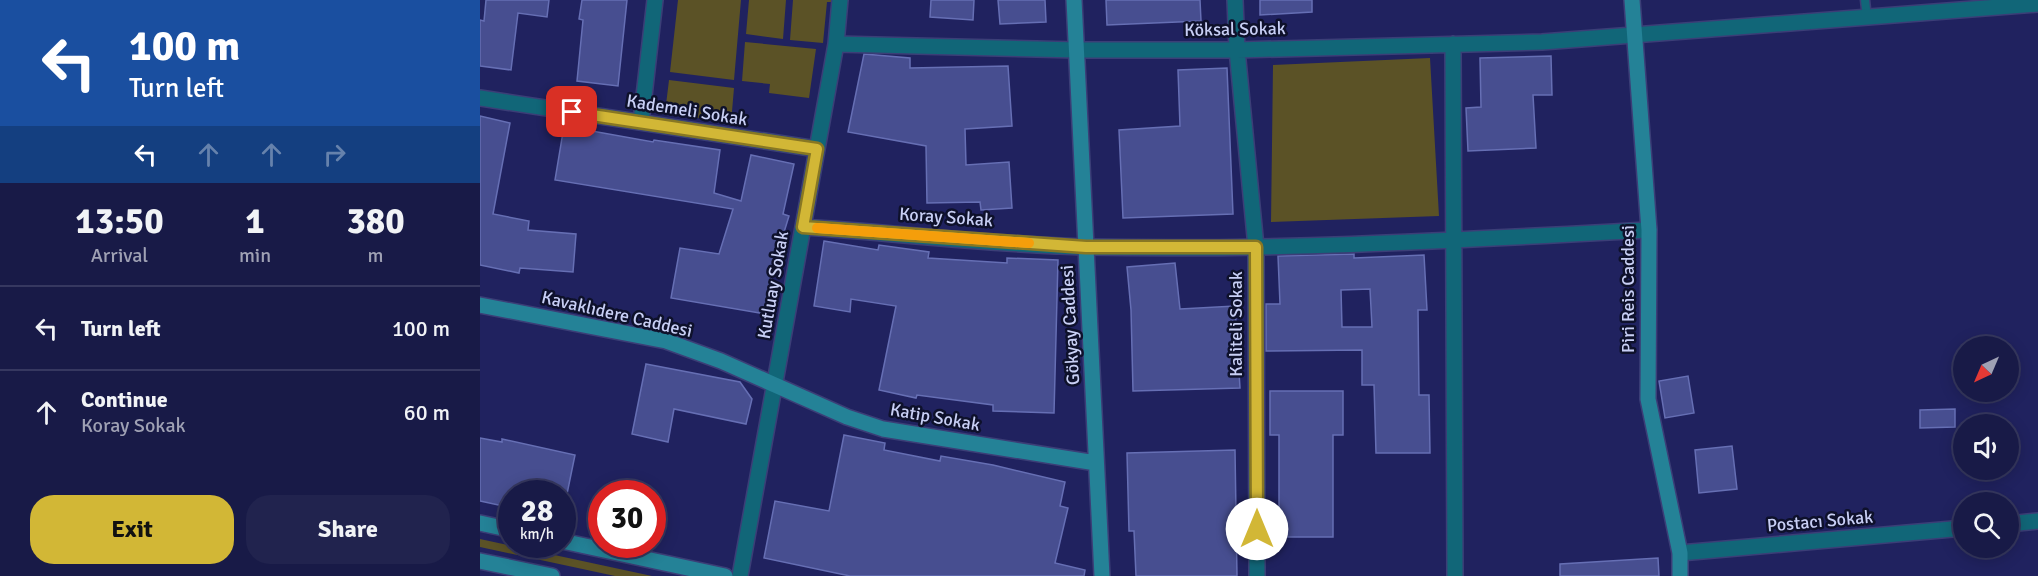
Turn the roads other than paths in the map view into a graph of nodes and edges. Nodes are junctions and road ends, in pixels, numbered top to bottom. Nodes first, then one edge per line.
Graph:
1 (655, 0) edge
2 (840, 0) edge
3 (1074, 0) edge
4 (1235, 0) edge
5 (1632, 0) edge
6 (1865, 0) edge
7 (2038, 4) edge
8 (1867, 18) junction
9 (1634, 37) junction
10 (836, 44) junction
11 (1453, 44) junction
12 (1077, 50) junction
13 (1237, 50) junction
14 (480, 98) edge
15 (641, 122) junction
16 (817, 149) junction
17 (803, 227) junction
18 (1648, 230) junction
19 (1454, 241) junction
20 (1086, 247) junction
21 (1256, 247) junction
22 (480, 305) edge
23 (775, 385) junction
24 (1096, 463) junction
25 (2038, 521) edge
26 (480, 523) edge
27 (2019, 523) edge
28 (498, 527) edge
29 (1953, 529) edge
30 (576, 544) edge
31 (1680, 553) junction
32 (480, 561) edge
33 (552, 576) edge
34 (725, 576) edge
35 (740, 576) edge
36 (1102, 576) edge
37 (1257, 576) edge
38 (1455, 576) edge
39 (1680, 576) edge

1 - 15 street
2 - 10 street, Kutluay Sokak
3 - 12 street, Gökyay Caddesi
4 - 13 street, Kaliteli Sokak
5 - 9 street, Piri Reis Caddesi
6 - 8 lane
7 - 8 street, Köksal Sokak
8 - 9 street, Köksal Sokak
9 - 11 street, Köksal Sokak
9 - 18 street, Piri Reis Caddesi
10 - 12 street, Köksal Sokak
10 - 16 street, Kutluay Sokak
11 - 13 street, Köksal Sokak
11 - 19 street
12 - 13 street, Köksal Sokak
12 - 20 street, Gökyay Caddesi
13 - 21 street, Kaliteli Sokak
14 - 15 street, Kademeli Sokak
15 - 16 street, Kademeli Sokak
16 - 17 street, Kutluay Sokak
17 - 20 street, Koray Sokak
17 - 23 street, Kutluay Sokak
18 - 19 street, Koray Sokak
18 - 31 street, Piri Reis Caddesi
19 - 21 street, Koray Sokak
19 - 38 street
20 - 21 street, Koray Sokak
20 - 24 street, Gökyay Caddesi
21 - 37 street, Kaliteli Sokak
22 - 23 street, Kavaklıdere Caddesi
23 - 24 street, Katip Sokak
23 - 35 street, Kutluay Sokak
24 - 36 street, Gökyay Caddesi
25 - 27 street
26 - 28 street
29 - 31 street, Postacı Sokak
30 - 34 street
31 - 39 street, Piri Reis Caddesi
32 - 33 street

